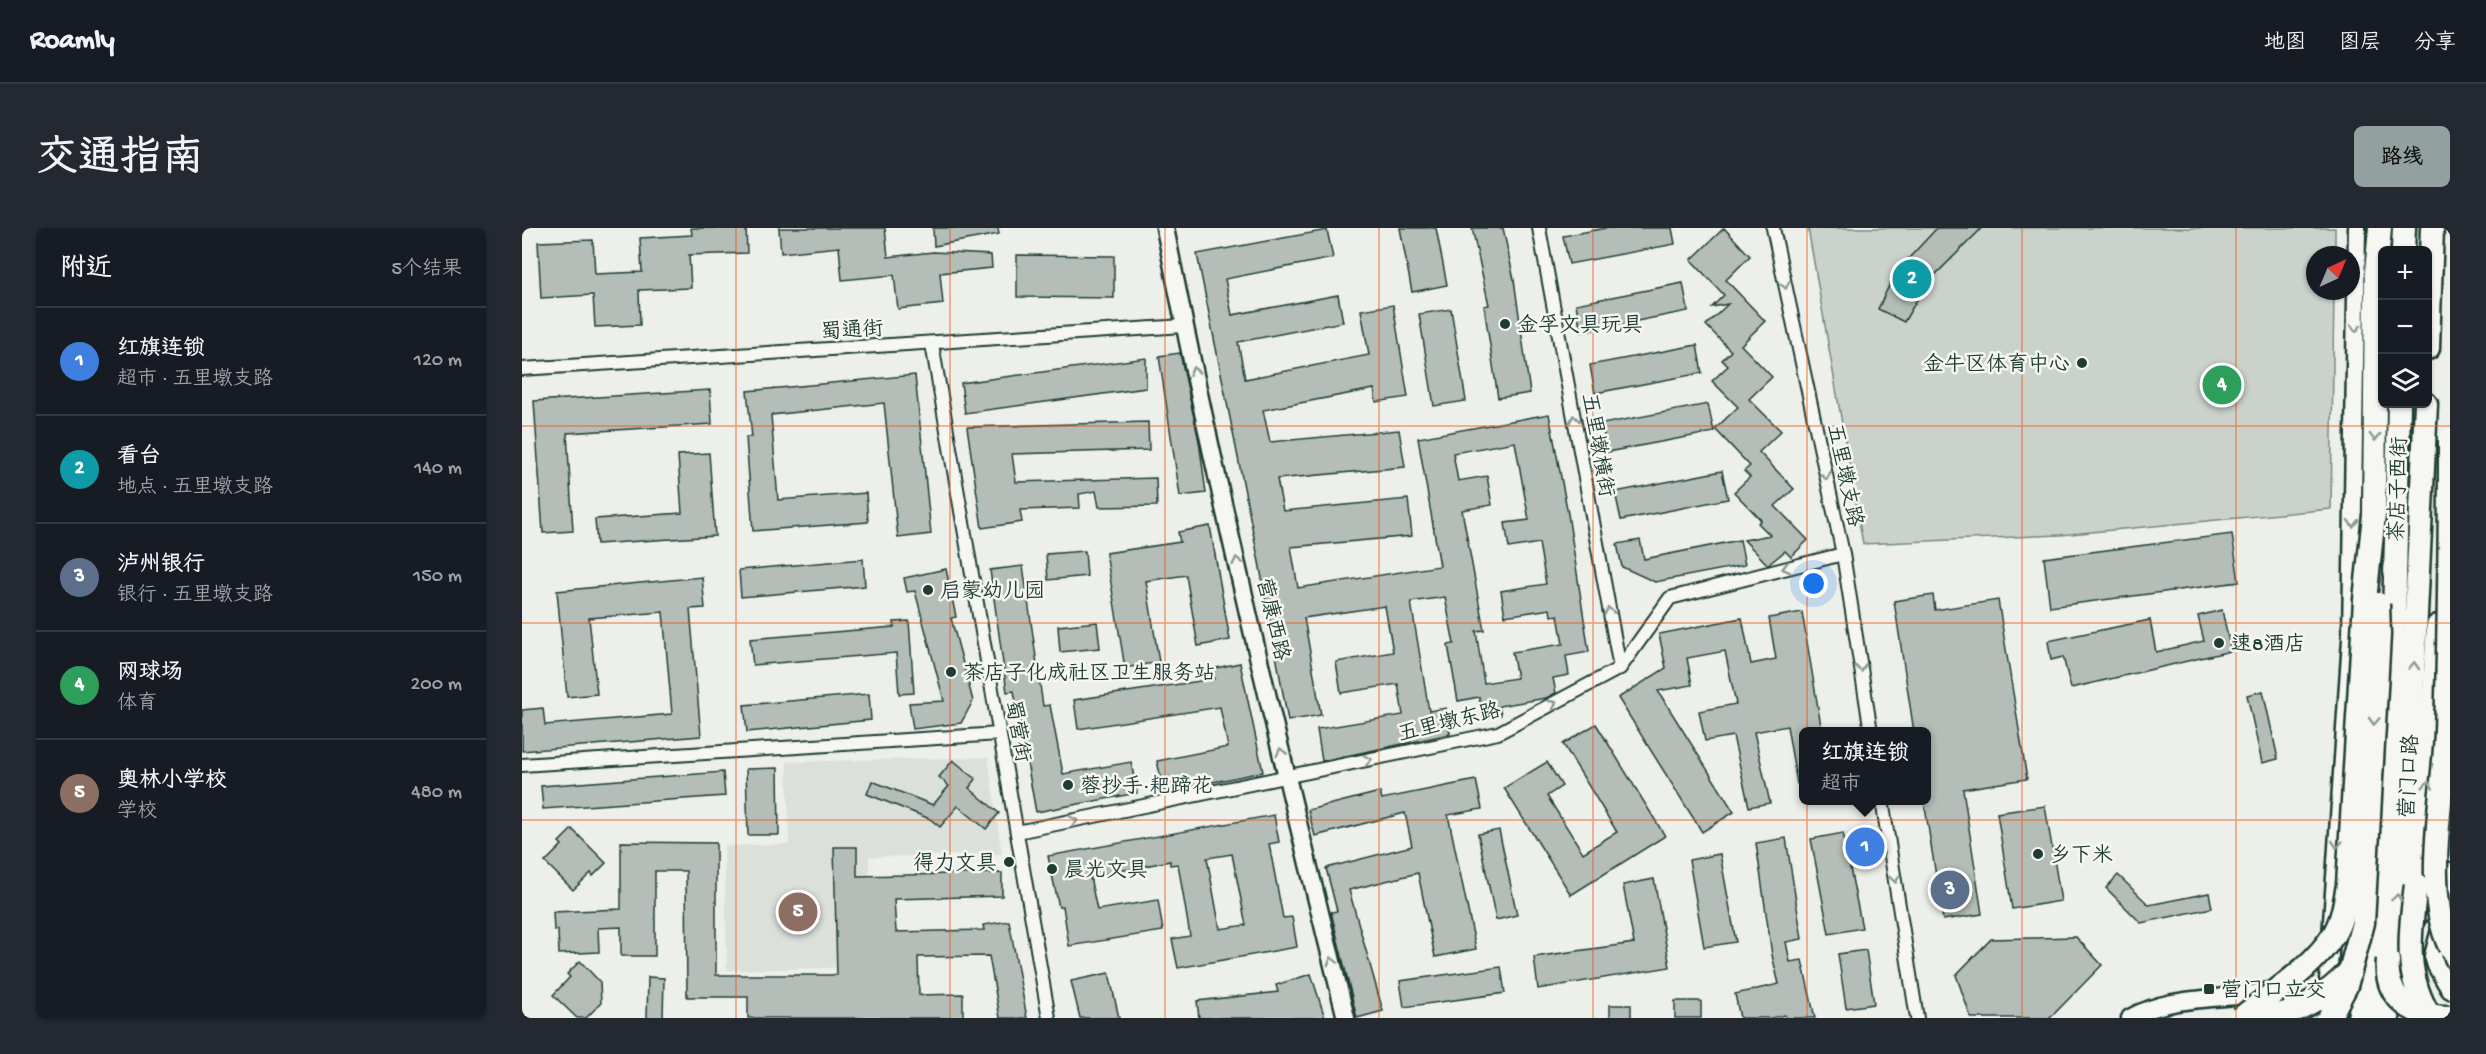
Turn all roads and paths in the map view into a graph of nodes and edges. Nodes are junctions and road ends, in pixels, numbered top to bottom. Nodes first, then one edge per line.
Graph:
1 (1165, 228) edge
2 (1539, 228) edge
3 (1773, 228) edge
4 (2357, 228) edge
5 (2380, 228) edge
6 (2404, 228) edge
7 (2432, 228) edge
8 (2403, 246) edge
9 (2429, 300) edge
10 (1184, 326) junction
11 (932, 344) junction
12 (522, 369) edge
13 (2399, 408) edge
14 (2426, 408) edge
15 (2450, 435) edge
16 (2450, 440) edge
17 (2374, 515) junction
18 (1843, 554) junction
19 (2394, 576) joint
20 (1620, 668) junction
21 (1870, 727) edge
22 (999, 734) junction
23 (522, 765) edge
24 (1286, 777) junction
25 (1883, 805) edge
26 (1017, 832) junction
27 (2450, 871) edge
28 (2450, 877) edge
29 (2376, 929) junction
30 (2333, 942) junction
31 (2450, 947) edge
32 (2388, 960) junction
33 (2450, 990) edge
34 (2450, 1017) edge
35 (1049, 1018) edge
36 (1346, 1018) edge
37 (1917, 1018) edge
38 (2130, 1018) edge
39 (2241, 1018) edge
40 (2255, 1018) edge
41 (2327, 1018) edge
42 (2359, 1018) edge
43 (2377, 1018) edge
44 (2391, 1018) edge
45 (2431, 1018) edge

1 - 10 street, 营康西路
20 -> 2 street, 五里墩横街
3 -> 18 street, 五里墩支路
4 -> 30 street
5 -> 17 highway
6 - 8 highway
7 - 9 highway
10 - 11 street, 蜀通街
24 -> 10 street, 营康西路
11 - 12 street, 蜀通街
11 - 22 street, 蜀营街
13 - 19 highway, 茶店子西街
32 -> 14 highway, 营门口路
15 - 16 highway, bridge
16 - 31 highway, bridge
45 -> 16 highway, bridge
17 - 39 highway, bridge
17 -> 41 highway, bridge
18 -> 20 street, 五里墩东路
18 -> 21 street, 五里墩支路
19 - 29 highway, 营门口路
24 -> 20 street, 五里墩东路
22 - 23 street
22 - 26 street, 蜀营街
26 -> 24 street, 五里墩东路
36 -> 24 street, 营康西路
25 -> 37 street
26 - 35 street, 蜀营街
27 - 44 street
28 - 33 street
29 - 40 highway, bridge
29 - 42 highway, 营门口路
30 - 38 street
30 - 41 street
32 - 34 highway, bridge
32 - 43 highway, 营门口路, bridge

